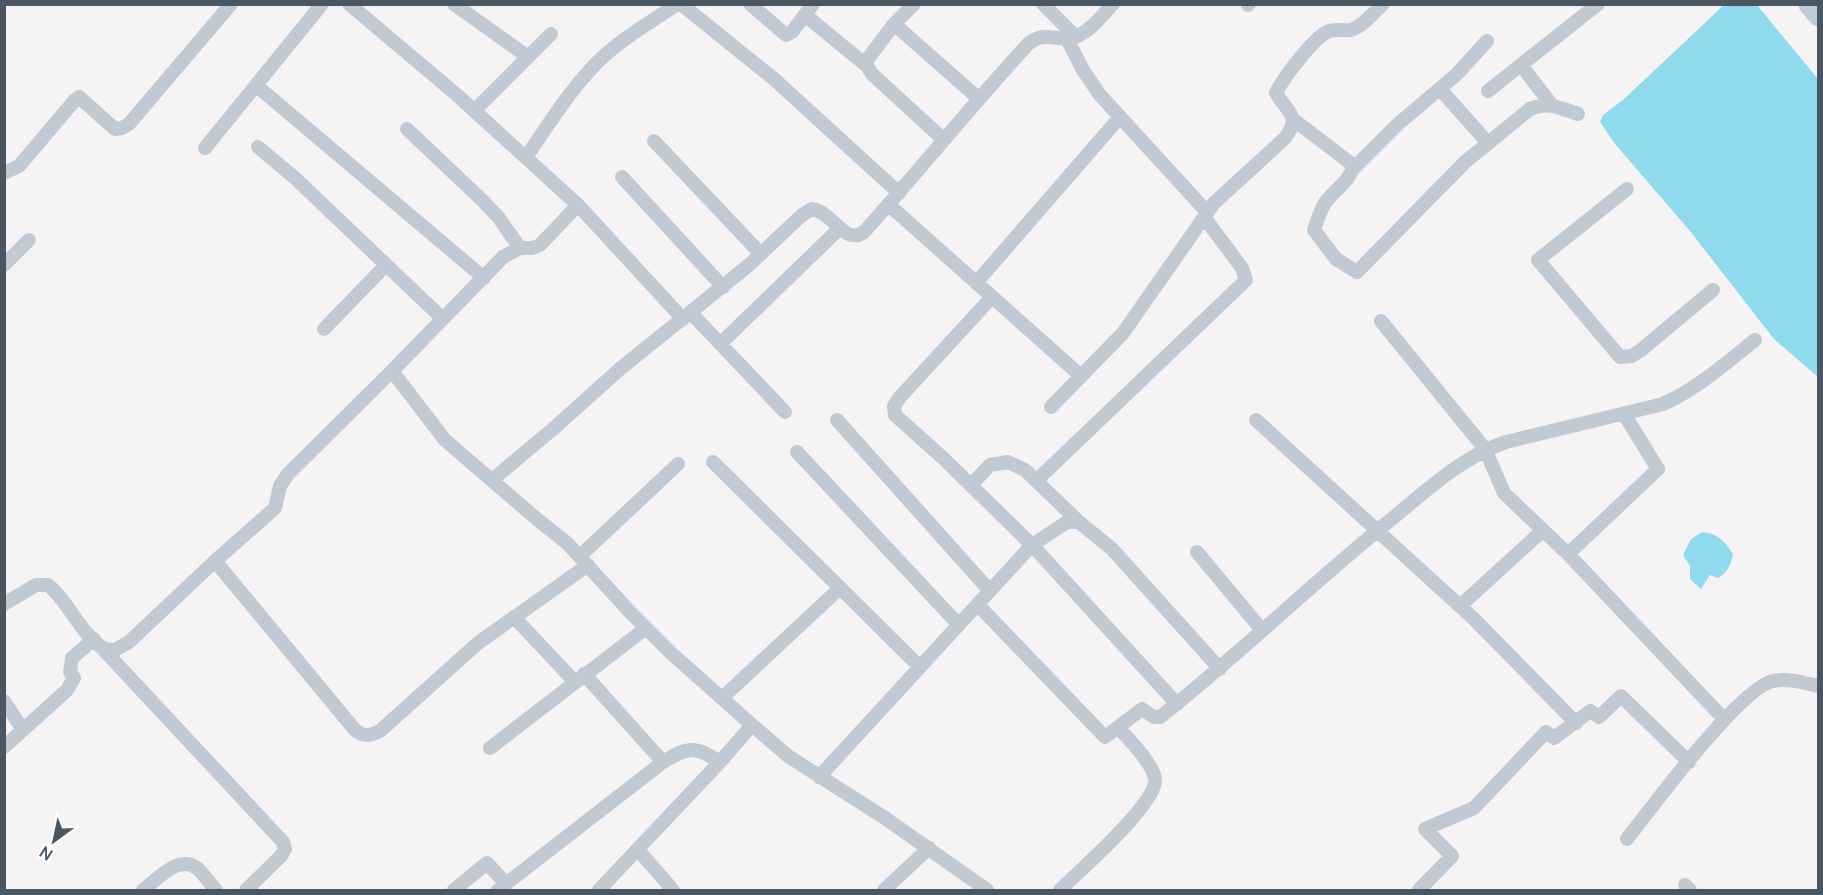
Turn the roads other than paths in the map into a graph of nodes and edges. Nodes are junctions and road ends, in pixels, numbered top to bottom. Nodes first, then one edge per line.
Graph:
1 (231, 4) edge
2 (322, 4) edge
3 (349, 4) edge
4 (453, 4) edge
5 (679, 4) edge
6 (750, 4) edge
7 (914, 4) edge
8 (1042, 4) edge
9 (1113, 4) edge
10 (1383, 4) edge
11 (1598, 4) edge
12 (1808, 4) edge
13 (809, 10) edge
14 (1818, 16) edge
15 (894, 24) junction
16 (551, 34) dead end
17 (1071, 37) junction
18 (1487, 41) dead end
19 (528, 57) junction
20 (1521, 65) junction
21 (867, 66) junction
22 (256, 86) junction
23 (1440, 88) junction
24 (1488, 91) dead end
25 (978, 98) junction
26 (1551, 104) junction
27 (475, 110) junction
28 (1578, 114) dead end
29 (1120, 117) junction
30 (1294, 120) junction
31 (406, 129) dead end
32 (944, 140) junction
33 (654, 141) dead end
34 (1488, 143) junction
35 (258, 147) dead end
36 (205, 148) dead end
37 (526, 157) junction
38 (1353, 170) junction
39 (4, 173) edge
40 (622, 177) dead end
41 (1627, 189) dead end
42 (899, 193) junction
43 (578, 205) junction
44 (888, 205) junction
45 (1206, 215) junction
46 (840, 228) junction
47 (29, 240) dead end
48 (520, 248) junction
49 (761, 254) junction
50 (4, 265) edge
51 (386, 265) junction
52 (484, 278) junction
53 (976, 283) junction
54 (723, 287) junction
55 (1713, 290) dead end
56 (992, 297) junction
57 (687, 316) junction
58 (443, 319) junction
59 (1381, 321) dead end
60 (324, 329) dead end
61 (1755, 340) dead end
62 (720, 344) junction
63 (392, 371) junction
64 (1081, 376) junction
65 (1051, 407) dead end
66 (784, 412) dead end
67 (1624, 414) junction
68 (837, 420) dead end
69 (1256, 420) dead end
70 (1485, 449) junction
71 (797, 452) dead end
72 (713, 462) dead end
73 (678, 464) dead end
74 (492, 480) junction
75 (1036, 482) junction
76 (971, 485) junction
77 (1079, 522) junction
78 (1378, 530) junction
79 (1542, 531) junction
80 (1032, 545) junction
81 (1197, 552) dead end
82 (1568, 554) junction
83 (584, 560) junction
84 (215, 561) junction
85 (840, 588) junction
86 (990, 591) junction
87 (4, 604) edge
88 (978, 604) junction
89 (1460, 606) junction
90 (514, 617) junction
91 (959, 625) junction
92 (646, 628) junction
93 (1262, 630) junction
94 (98, 644) junction
95 (921, 667) junction
96 (1220, 669) junction
97 (579, 678) junction
98 (1818, 686) edge
99 (722, 698) junction
100 (4, 701) edge
101 (1177, 704) junction
102 (1724, 719) junction
103 (1576, 723) junction
104 (752, 725) junction
105 (1118, 728) junction
106 (23, 730) junction
107 (4, 747) edge
108 (490, 748) dead end
109 (663, 762) junction
110 (720, 762) junction
111 (1689, 762) junction
112 (819, 777) junction
113 (1627, 838) dead end
114 (929, 848) junction
115 (639, 850) junction
116 (502, 887) edge
117 (143, 891) edge
118 (216, 891) edge
119 (246, 891) edge
120 (454, 891) edge
121 (599, 891) edge
122 (673, 891) edge
123 (884, 891) edge
124 (987, 891) edge
125 (1060, 891) edge
126 (1419, 891) edge

1 - 39 street
2 - 22 street
3 - 27 street
4 - 19 street
5 - 37 street
5 - 42 street
6 - 13 street
7 - 15 street
8 - 17 street
9 - 17 street
10 - 30 street
11 - 20 street
12 - 14 main road
13 - 21 street
15 - 21 street
15 - 25 street
16 - 19 street
17 - 25 street
17 - 29 street
18 - 23 street
19 - 27 street
20 - 24 street
20 - 26 street
21 - 32 street
22 - 36 street
22 - 52 street
23 - 34 street
23 - 38 street
25 - 32 street
26 - 28 street
26 - 34 street
27 - 37 street
29 - 45 street
29 - 53 street
30 - 38 street
30 - 45 street
31 - 48 street
32 - 42 street
33 - 49 street
34 - 38 street
35 - 51 street
37 - 43 street
40 - 54 street
41 - 55 street
42 - 44 street
43 - 48 street
43 - 57 street
44 - 46 street
44 - 53 street
45 - 64 street
45 - 75 street
46 - 49 street
46 - 62 street
47 - 50 street
48 - 52 street
49 - 54 street
51 - 58 street
51 - 60 street
52 - 58 street
53 - 56 street
54 - 57 street
56 - 64 street
56 - 76 street
57 - 62 street
57 - 74 street
58 - 63 street
59 - 70 street
61 - 67 street
62 - 66 street
63 - 74 street
63 - 84 street
64 - 65 street
67 - 70 street
67 - 82 street
68 - 86 street
69 - 78 street
70 - 78 street
70 - 79 street
71 - 91 street
72 - 85 street
73 - 83 street
74 - 83 street
75 - 76 street
75 - 77 street
76 - 80 street
77 - 80 street
77 - 96 street
78 - 89 street
78 - 93 street
79 - 82 street
79 - 89 street
80 - 86 street
80 - 101 street
81 - 93 street
82 - 102 street
83 - 90 street
83 - 92 street
84 - 90 street
84 - 94 street
85 - 95 street
85 - 99 street
86 - 88 street
87 - 94 street
88 - 91 street
88 - 105 street
89 - 103 street
90 - 97 street
91 - 95 street
92 - 97 street
92 - 99 street
93 - 96 street
94 - 106 street
94 - 119 street
95 - 112 street
96 - 101 street
97 - 108 street
97 - 109 street
98 - 102 street
99 - 104 street
100 - 106 street
101 - 105 street
102 - 111 street
103 - 111 street
103 - 126 street
104 - 110 street
104 - 112 street
105 - 125 street
106 - 107 street
109 - 110 street
109 - 116 street
110 - 115 street
111 - 113 street
112 - 114 street
114 - 123 street
114 - 124 street
115 - 121 street
115 - 122 street
116 - 120 street
117 - 118 street

